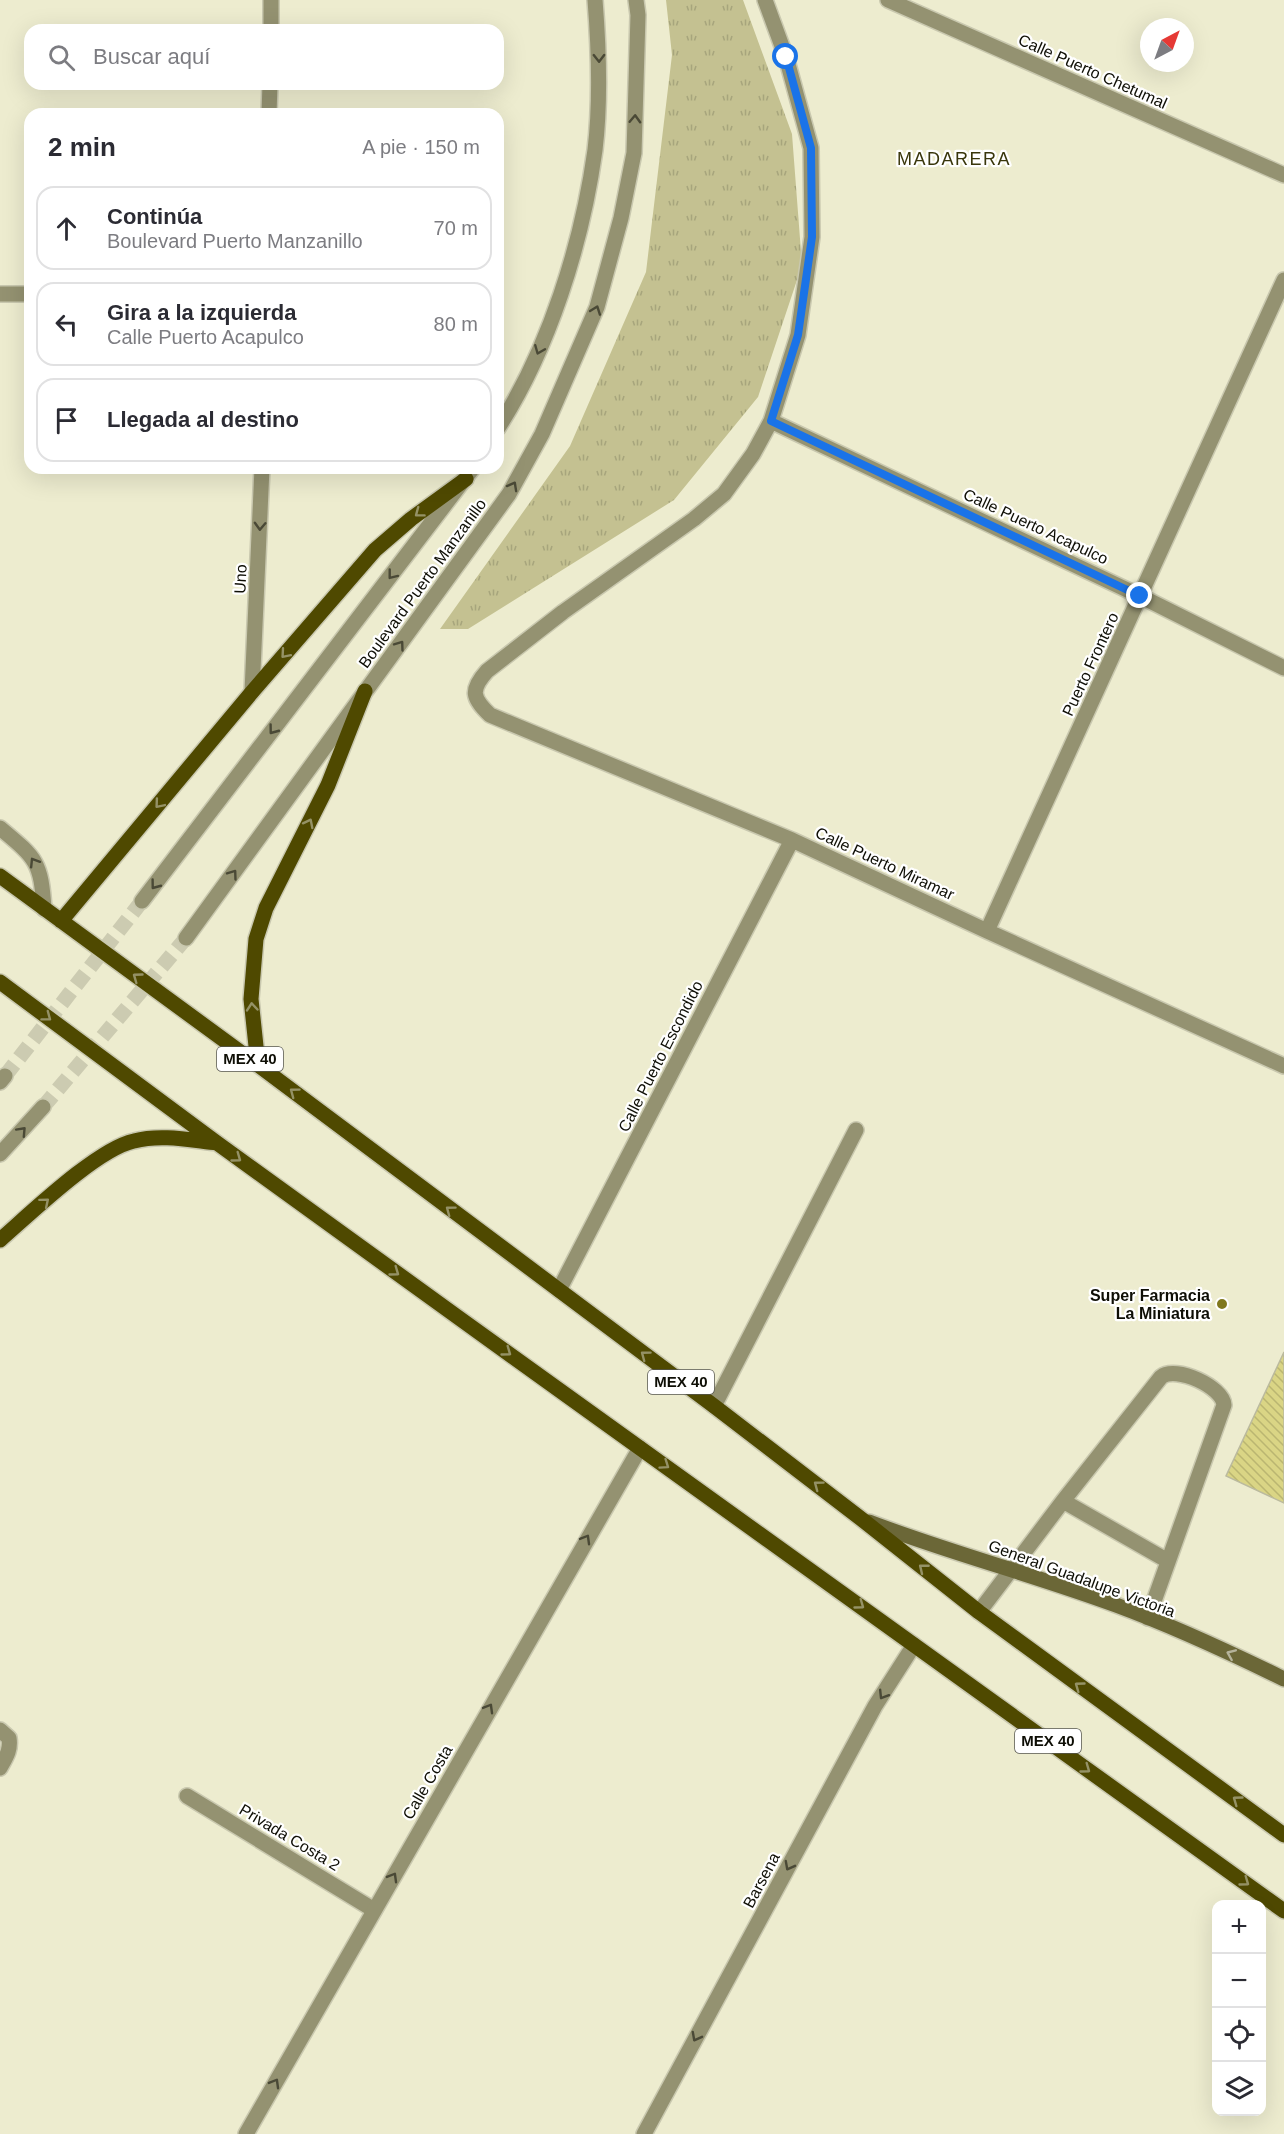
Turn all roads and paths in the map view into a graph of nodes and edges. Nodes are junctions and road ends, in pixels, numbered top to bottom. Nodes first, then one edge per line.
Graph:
1 (271, 0) edge
2 (595, 0) edge
3 (636, 0) edge
4 (765, 0) edge
5 (888, 0) edge
6 (271, 24) edge
7 (270, 90) edge
8 (269, 108) edge
9 (1284, 175) edge
10 (1284, 280) edge
11 (0, 294) edge
12 (24, 294) edge
13 (504, 417) edge
14 (771, 421) junction
15 (262, 474) edge
16 (468, 474) edge
17 (468, 474) edge
18 (1140, 596) junction
19 (1284, 668) edge
20 (365, 691) junction
21 (252, 692) junction
22 (0, 828) edge
23 (792, 840) junction
24 (0, 876) edge
25 (142, 901) tunnel mouth
26 (44, 909) junction
27 (61, 921) junction
28 (987, 931) junction
29 (186, 938) tunnel mouth
30 (0, 982) edge
31 (258, 1065) junction
32 (1284, 1066) edge
33 (44, 1107) tunnel mouth
34 (856, 1130) dead end
35 (217, 1143) junction
36 (0, 1154) edge
37 (0, 1240) edge
38 (559, 1290) junction
39 (714, 1406) junction
40 (640, 1448) junction
41 (1063, 1501) junction
42 (864, 1521) junction
43 (1168, 1561) junction
44 (1011, 1569) junction
45 (979, 1612) junction
46 (1148, 1618) junction
47 (914, 1645) junction
48 (1284, 1679) edge
49 (0, 1730) edge
50 (0, 1768) edge
51 (187, 1796) dead end
52 (1284, 1835) edge
53 (374, 1910) junction
54 (1284, 1911) edge
55 (246, 2134) edge
56 (644, 2134) edge

1 - 6 street
2 -> 13 street
20 -> 3 street, Boulevard Puerto Manzanillo
4 - 14 street
5 - 9 street, Calle Puerto Chetumal
7 - 8 street
10 - 18 street, Puerto Frontero
11 - 12 street
14 - 18 street, Calle Puerto Acapulco
14 - 23 street, Calle Puerto Miramar
15 -> 21 street, Uno
16 -> 21 main road
17 -> 25 street, Boulevard Puerto Manzanillo
18 - 19 street, Calle Puerto Acapulco
18 - 28 street, Puerto Frontero
29 -> 20 street, Boulevard Puerto Manzanillo
31 -> 20 main road
21 -> 27 main road
26 -> 22 street
23 - 28 street, Calle Puerto Miramar
23 - 38 street, Calle Puerto Escondido
24 - 26 main road, MEX 40
26 - 27 main road, MEX 40
31 -> 27 main road, MEX 40
28 - 32 street, Calle Puerto Miramar
30 -> 35 main road, MEX 40
38 -> 31 main road, MEX 40
36 -> 33 street
34 - 39 street
37 -> 35 main road
35 -> 40 main road, MEX 40
39 -> 38 main road, MEX 40
42 -> 39 main road, MEX 40
40 -> 47 main road, MEX 40
53 -> 40 street, Calle Costa
41 - 43 street
41 - 43 street
41 - 44 street
42 - 44 main road, General Guadalupe Victoria
45 -> 42 main road, MEX 40
43 - 46 street
44 - 45 street
44 - 46 main road, General Guadalupe Victoria
52 -> 45 main road, MEX 40
48 -> 46 main road, General Guadalupe Victoria
47 -> 54 main road, MEX 40
47 -> 56 street, Barsena
49 - 50 street
51 - 53 street, Privada Costa 2
55 -> 53 street, Calle Costa

